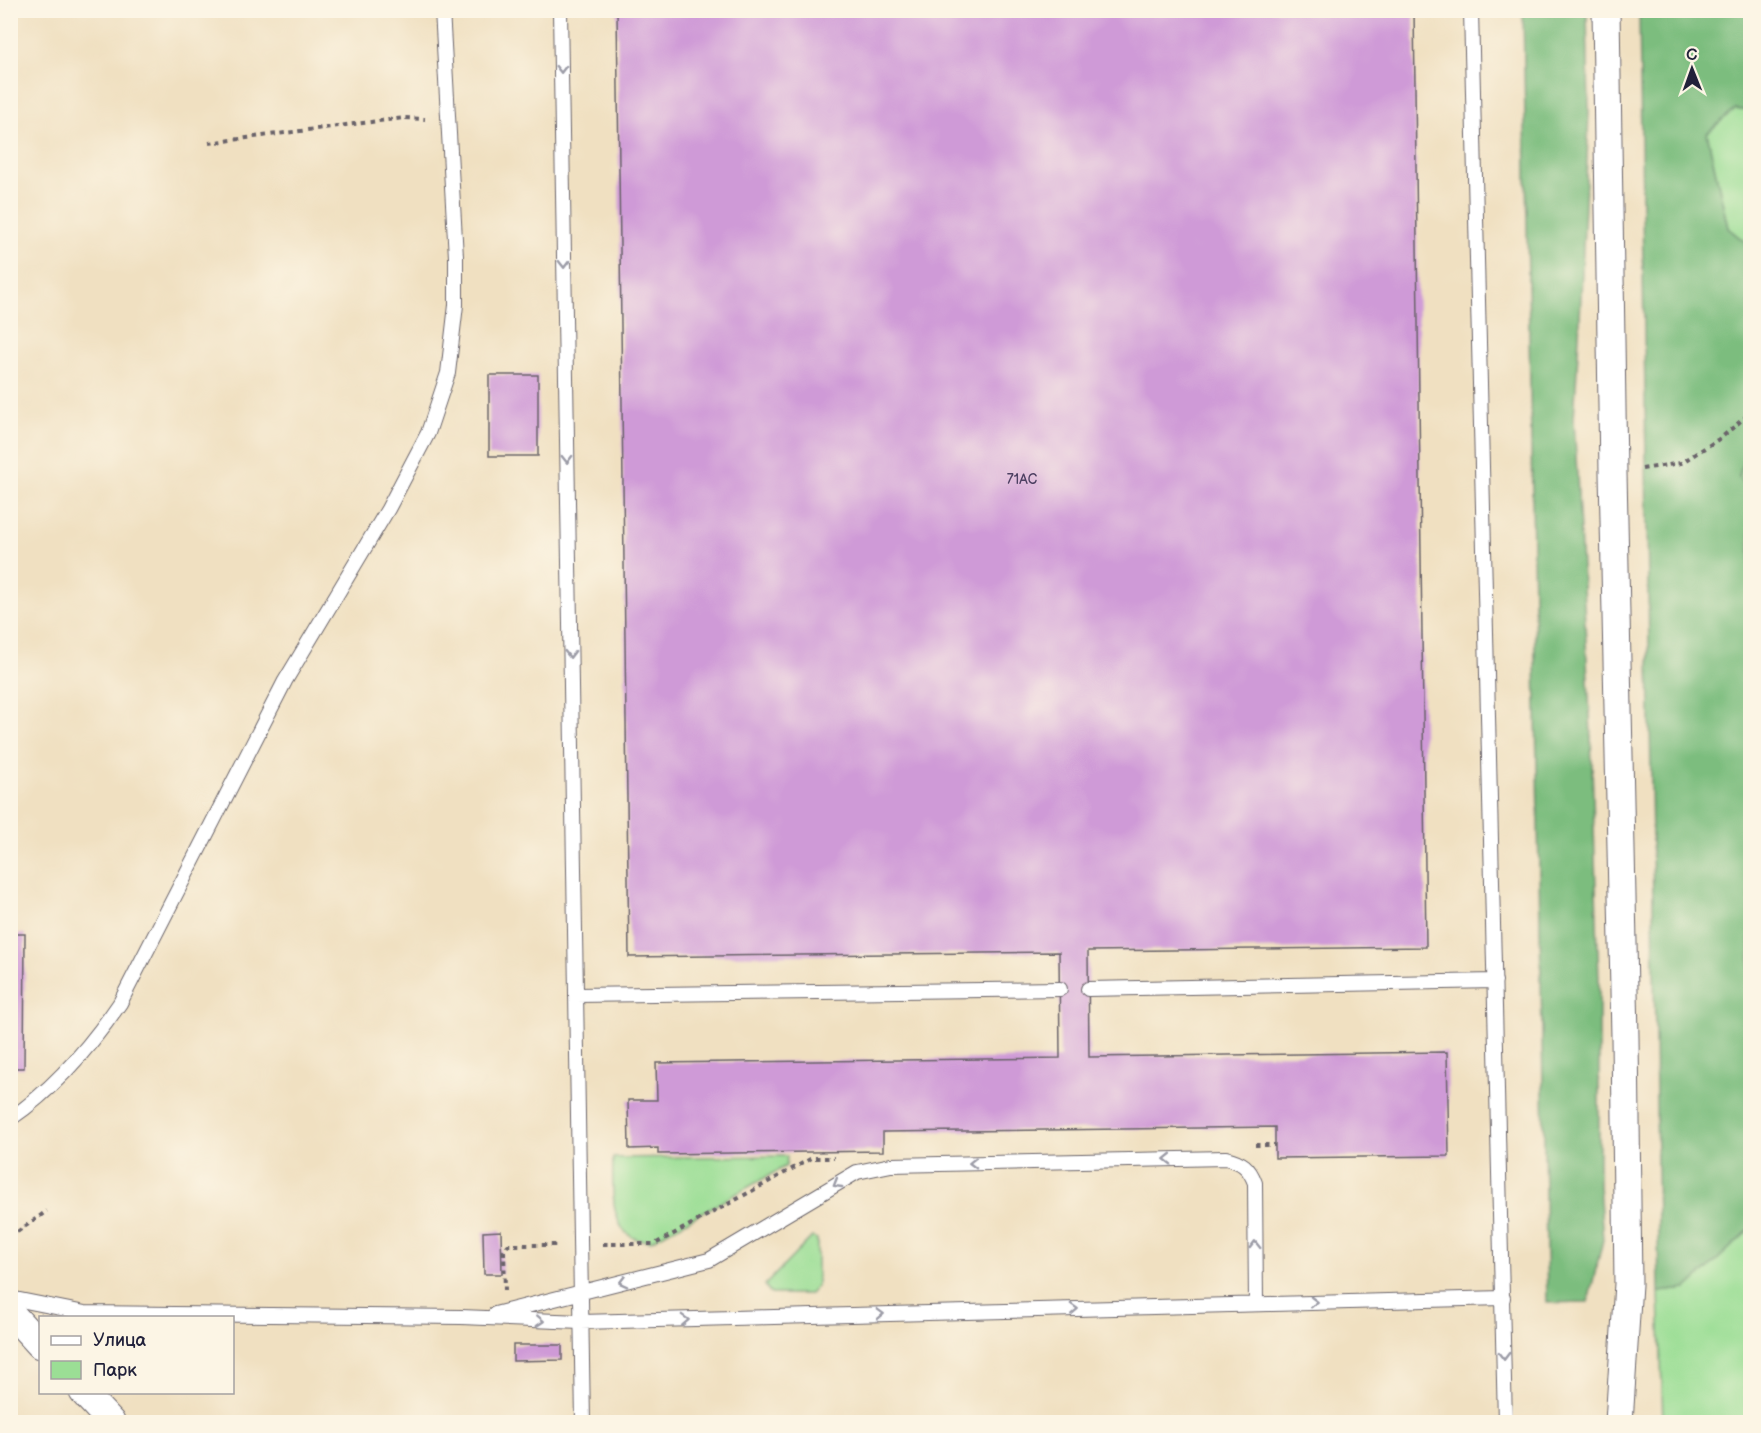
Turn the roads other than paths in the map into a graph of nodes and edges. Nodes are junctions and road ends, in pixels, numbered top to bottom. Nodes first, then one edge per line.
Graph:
1 (442, 10) edge
2 (560, 10) edge
3 (1471, 10) edge
4 (1606, 10) edge
5 (1495, 981) junction
6 (1060, 989) dead end
7 (1088, 989) dead end
8 (576, 995) junction
9 (34, 1103) junction
10 (10, 1119) edge
11 (10, 1132) edge
12 (580, 1292) junction
13 (10, 1298) edge
14 (1503, 1298) junction
15 (1256, 1304) junction
16 (10, 1312) edge
17 (482, 1318) junction
18 (581, 1322) junction
19 (39, 1345) edge
20 (85, 1394) edge
21 (111, 1422) edge
22 (583, 1422) edge
23 (1505, 1422) edge
24 (1619, 1422) edge

1 - 9 lane
2 -> 8 lane
3 - 5 lane
4 - 24 street
5 - 7 lane
5 - 14 lane
6 - 8 lane
8 - 12 lane
9 - 10 lane
9 - 11 lane
15 -> 12 lane
12 - 17 lane
12 - 18 lane
13 - 17 lane
15 -> 14 lane
14 -> 23 lane
18 -> 15 lane
16 - 19 street
17 -> 18 lane
18 - 22 lane
20 - 21 street

